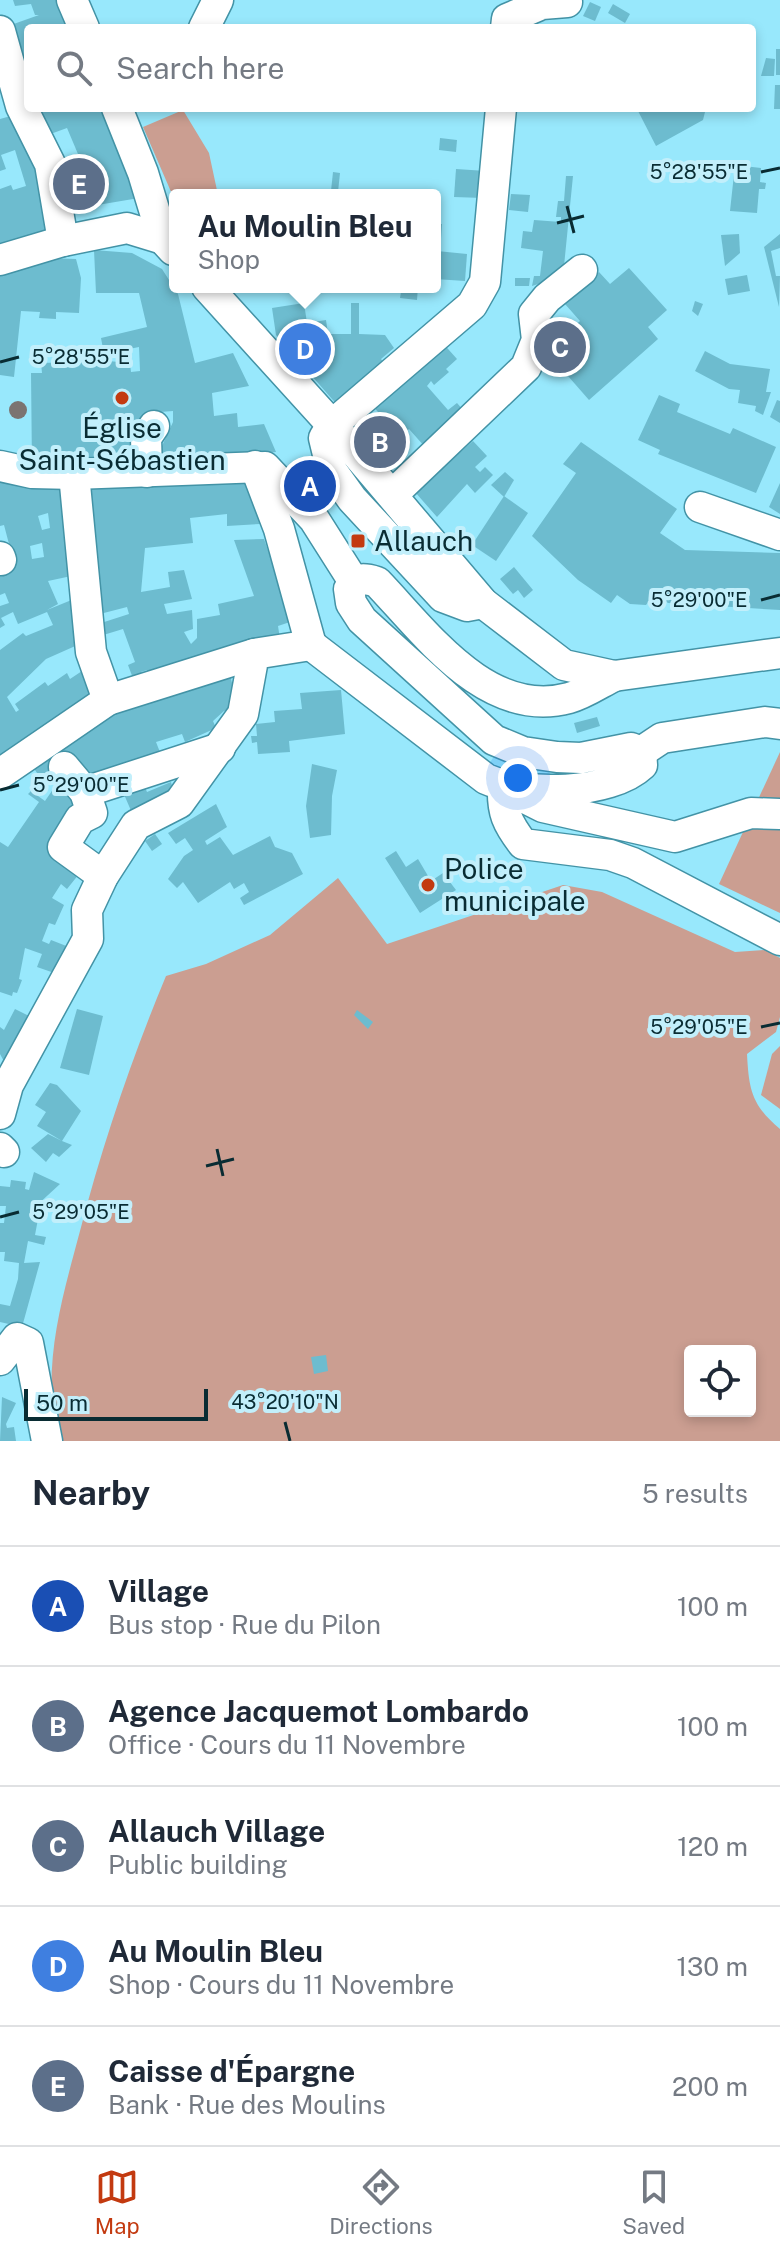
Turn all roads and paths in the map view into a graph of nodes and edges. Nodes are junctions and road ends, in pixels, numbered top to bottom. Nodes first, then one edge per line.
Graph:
1 (72, 0) edge
2 (218, 0) edge
3 (567, 2) dead end
4 (82, 24) edge
5 (206, 24) edge
6 (506, 24) edge
7 (0, 31) edge
8 (10, 109) edge
9 (119, 112) edge
10 (501, 112) edge
11 (63, 241) junction
12 (169, 245) edge
13 (0, 260) edge
14 (582, 270) dead end
15 (212, 293) edge
16 (154, 426) dead end
17 (328, 432) junction
18 (0, 466) edge
19 (255, 466) junction
20 (147, 472) junction
21 (74, 474) junction
22 (392, 495) junction
23 (700, 507) dead end
24 (780, 535) edge
25 (354, 582) junction
26 (483, 603) junction
27 (311, 645) junction
28 (780, 653) edge
29 (254, 654) junction
30 (614, 676) junction
31 (108, 700) junction
32 (780, 724) edge
33 (220, 748) junction
34 (641, 752) junction
35 (64, 767) dead end
36 (0, 774) edge
37 (503, 787) junction
38 (85, 792) junction
39 (780, 814) edge
40 (103, 876) junction
41 (780, 940) edge
42 (0, 1114) edge
43 (0, 1360) edge
44 (47, 1441) edge

1 - 4 street
2 - 5 street
3 - 6 street
7 - 8 street
8 - 11 street
9 - 12 street
10 - 17 street
11 - 12 street
11 - 13 street
14 - 22 street
15 - 17 street
16 - 20 street
17 - 22 street
17 - 26 street
18 - 21 street
19 - 20 street
19 - 25 street
19 - 27 street
20 - 21 street
21 - 31 street
22 - 26 street
23 - 24 street
25 - 30 street
25 - 34 street
26 - 30 street
27 - 29 street
27 - 37 street
28 - 30 street
29 - 31 street
29 - 33 street
31 - 36 street
32 - 34 street
33 - 38 street
33 - 40 street
34 - 37 street
35 - 38 street
37 - 39 street
37 - 41 street
38 - 40 street
40 - 42 street
43 - 44 street

